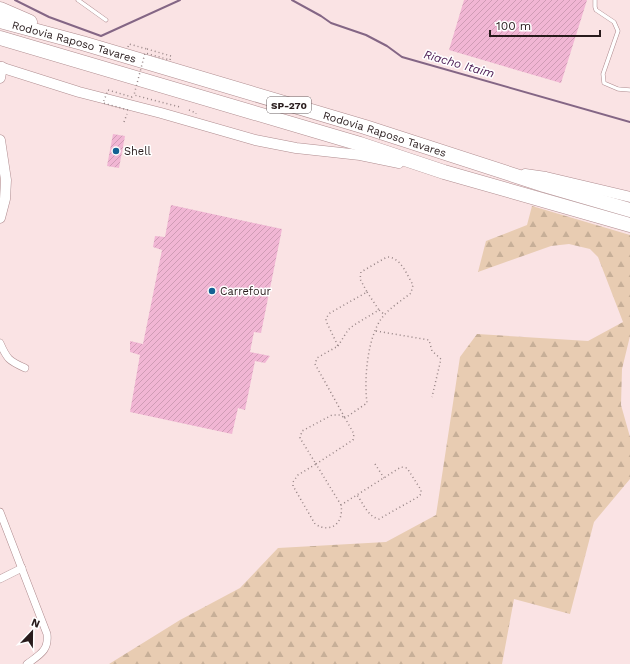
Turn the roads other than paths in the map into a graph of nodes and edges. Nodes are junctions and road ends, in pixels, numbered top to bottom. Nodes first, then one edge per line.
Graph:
1 (78, 0) edge
2 (595, 0) edge
3 (0, 9) edge
4 (106, 20) dead end
5 (0, 21) edge
6 (0, 38) edge
7 (82, 43) junction
8 (1, 67) edge
9 (0, 78) edge
10 (630, 90) edge
11 (0, 140) edge
12 (496, 169) junction
13 (444, 172) junction
14 (630, 197) edge
15 (630, 210) edge
16 (0, 218) edge
17 (630, 225) edge
18 (0, 343) edge
19 (25, 368) dead end
20 (0, 512) edge
21 (22, 568) junction
22 (0, 579) edge
23 (27, 664) edge

1 - 4 lane
2 - 10 lane
3 - 7 highway
5 - 7 highway, Rodovia Raposo Tavares / SP-270
6 - 13 highway, Rodovia Raposo Tavares / SP-270
7 - 12 highway, Rodovia Raposo Tavares / SP-270
8 - 9 main road
8 - 13 main road
11 - 16 main road
12 - 14 main road
12 - 15 highway, Rodovia Raposo Tavares / SP-270
13 - 17 highway, Rodovia Raposo Tavares / SP-270
18 - 19 street
20 - 21 street
21 - 22 street
21 - 23 street

